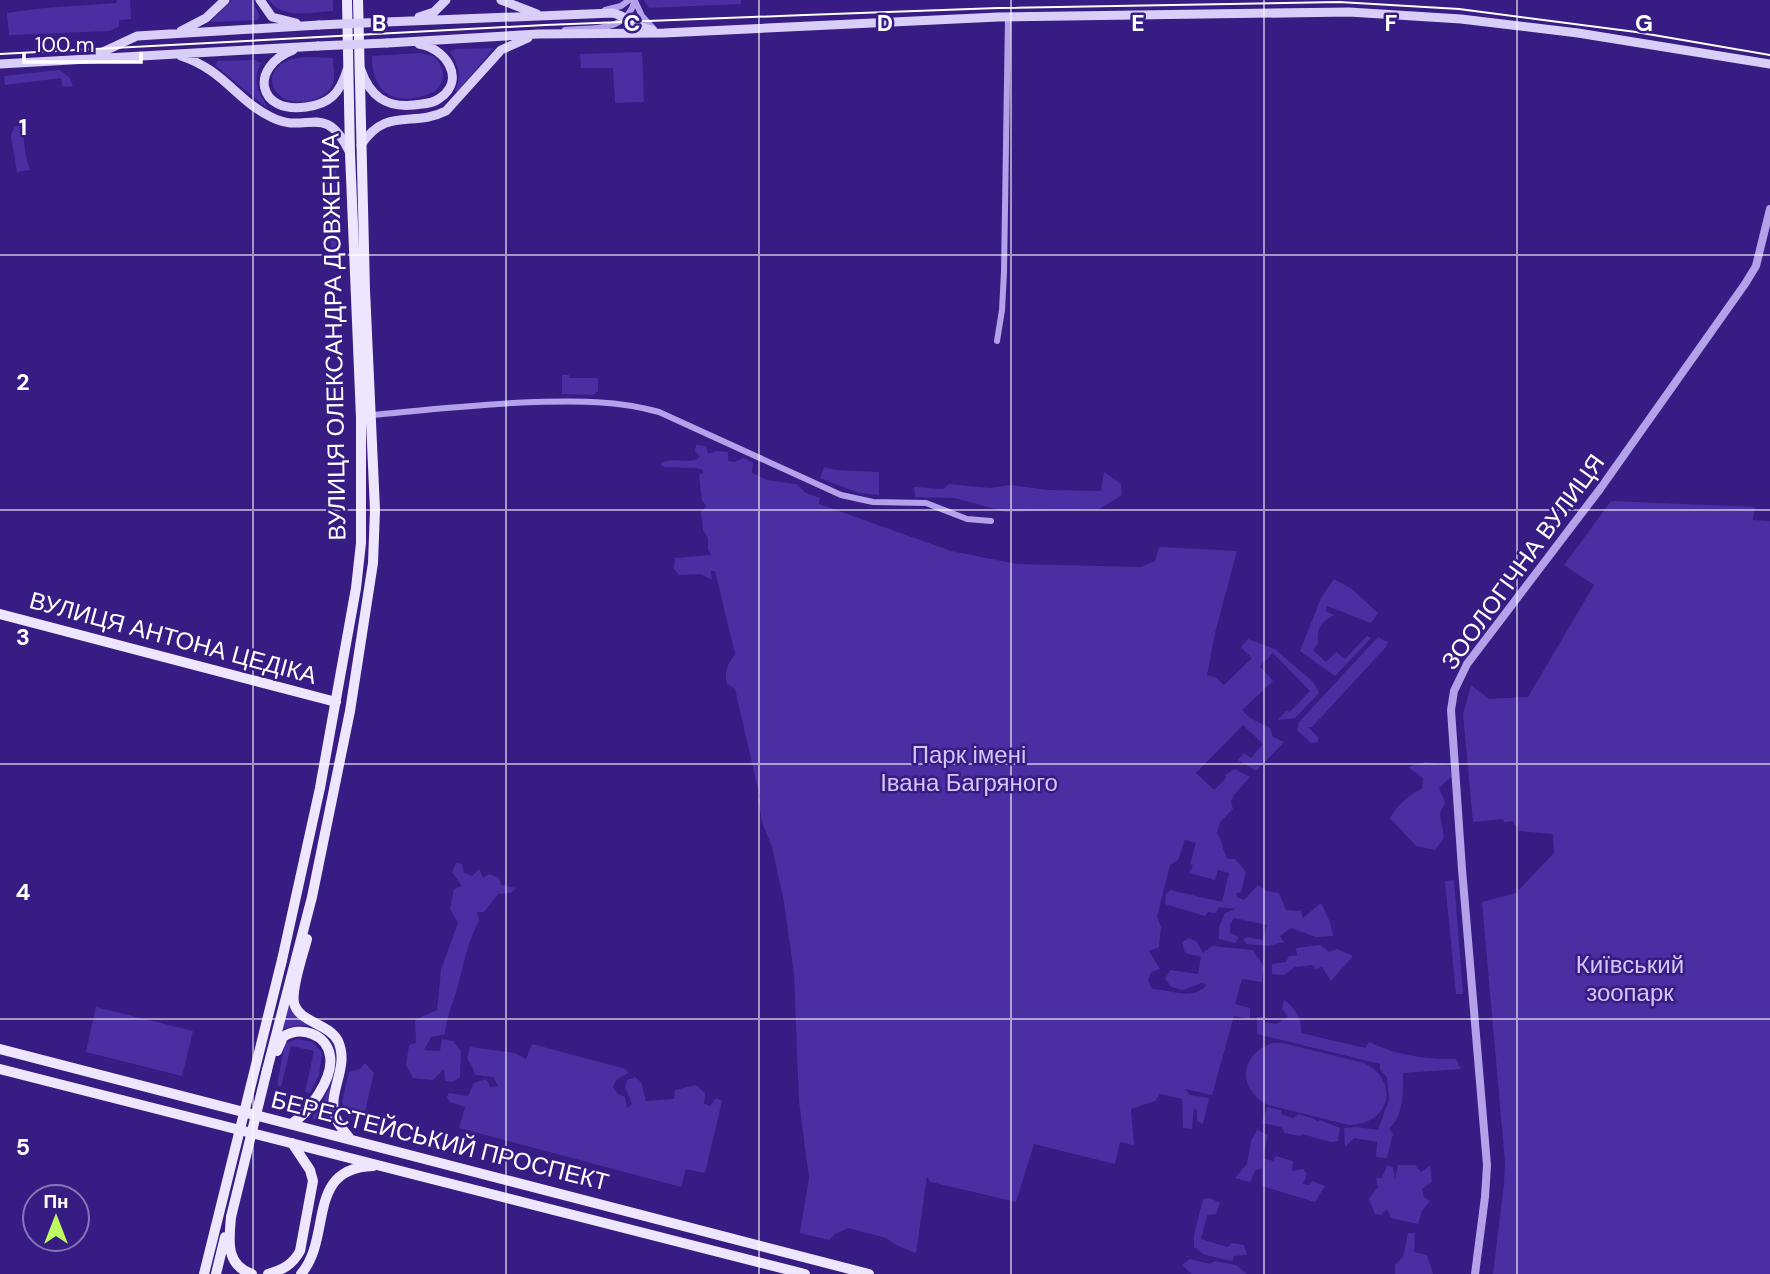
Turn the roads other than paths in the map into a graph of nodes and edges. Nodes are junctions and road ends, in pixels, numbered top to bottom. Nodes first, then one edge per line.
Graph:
1 (225, 0) edge
2 (260, 0) edge
3 (446, 0) edge
4 (501, 0) edge
5 (629, 0) edge
6 (635, 0) edge
7 (352, 1) edge
8 (587, 13) junction
9 (542, 15) junction
10 (1008, 17) junction
11 (626, 18) junction
12 (404, 22) junction
13 (319, 25) junction
14 (660, 32) junction
15 (174, 34) junction
16 (538, 34) junction
17 (553, 34) junction
18 (407, 42) junction
19 (300, 47) junction
20 (176, 55) junction
21 (84, 60) junction
22 (0, 64) edge
23 (354, 64) junction
24 (1770, 64) edge
25 (361, 145) junction
26 (350, 153) junction
27 (1770, 209) edge
28 (997, 341) dead end
29 (372, 415) junction
30 (992, 521) dead end
31 (0, 614) edge
32 (336, 702) junction
33 (312, 897) junction
34 (0, 1049) edge
35 (0, 1069) edge
36 (267, 1070) junction
37 (290, 1124) junction
38 (350, 1139) junction
39 (292, 1143) junction
40 (384, 1166) junction
41 (231, 1217) junction
42 (204, 1274) edge
43 (216, 1274) edge
44 (252, 1274) edge
45 (268, 1274) edge
46 (301, 1274) edge
47 (805, 1274) edge
48 (869, 1274) edge
49 (1475, 1274) edge

1 - 15 main road
2 - 13 main road
3 - 12 main road
4 - 9 main road
5 - 8 street
6 - 11 street
6 - 14 street
7 - 23 main road, ВУЛИЦЯ ОЛЕКСАНДРА ДОВЖЕНКА
8 - 9 main road
8 - 11 main road
9 - 12 main road
10 - 14 main road
10 - 24 main road
10 - 28 street
11 - 14 main road
11 - 17 street
12 - 13 main road, bridge
13 - 15 main road
14 - 17 main road
15 - 21 main road
16 - 17 main road
16 - 18 main road
16 - 25 main road, ВУЛИЦЯ ОЛЕКСАНДРА ДОВЖЕНКА
18 - 19 main road, bridge
18 - 23 main road
19 - 20 main road
19 - 23 main road
20 - 21 main road
20 - 26 main road
21 - 22 main road
23 - 25 main road, ВУЛИЦЯ ОЛЕКСАНДРА ДОВЖЕНКА
23 - 26 main road, ВУЛИЦЯ ОЛЕКСАНДРА ДОВЖЕНКА
25 - 29 main road, ВУЛИЦЯ ОЛЕКСАНДРА ДОВЖЕНКА
26 - 32 main road, ВУЛИЦЯ ОЛЕКСАНДРА ДОВЖЕНКА
27 - 49 street, ЗООЛОГІЧНА ВУЛИЦЯ
29 - 30 street
29 - 33 main road, ВУЛИЦЯ ОЛЕКСАНДРА ДОВЖЕНКА
31 - 32 main road, ВУЛИЦЯ АНТОНА ЦЕДІКА
32 - 42 main road, ВУЛИЦЯ ОЛЕКСАНДРА ДОВЖЕНКА, bridge
33 - 36 main road, ВУЛИЦЯ ОЛЕКСАНДРА ДОВЖЕНКА
33 - 38 main road
34 - 37 main road, БЕРЕСТЕЙСЬКИЙ ПРОСПЕКТ
35 - 39 main road, БЕРЕСТЕЙСЬКИЙ ПРОСПЕКТ
36 - 37 main road
36 - 41 main road, bridge
37 - 38 main road, БЕРЕСТЕЙСЬКИЙ ПРОСПЕКТ
38 - 48 main road, БЕРЕСТЕЙСЬКИЙ ПРОСПЕКТ
39 - 40 main road, БЕРЕСТЕЙСЬКИЙ ПРОСПЕКТ
39 - 45 main road
40 - 46 main road
40 - 47 main road, БЕРЕСТЕЙСЬКИЙ ПРОСПЕКТ
41 - 43 main road
41 - 44 main road

